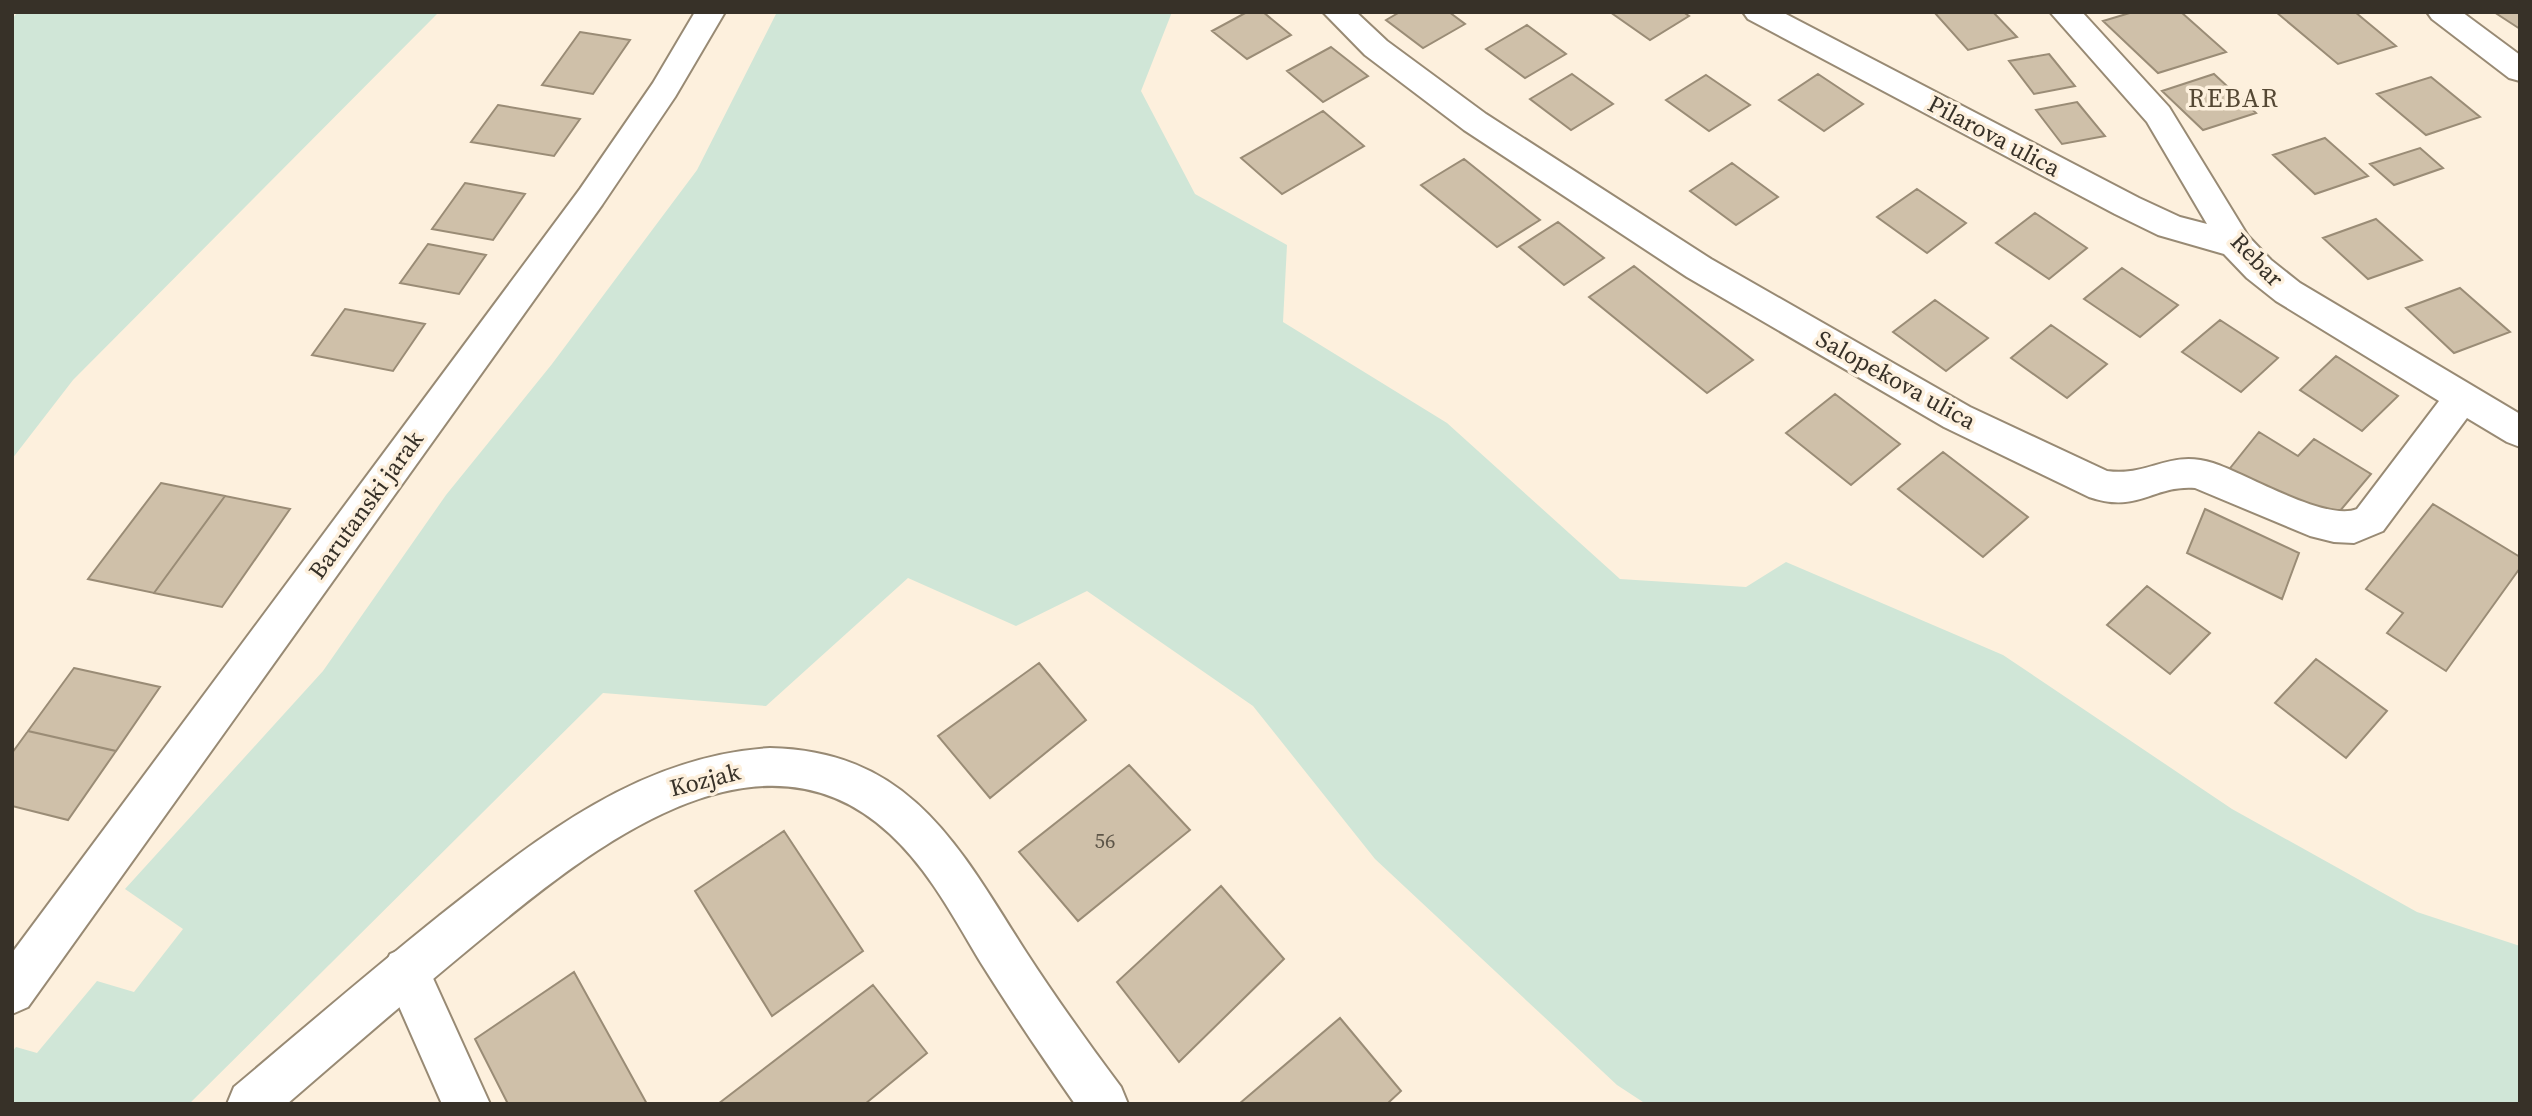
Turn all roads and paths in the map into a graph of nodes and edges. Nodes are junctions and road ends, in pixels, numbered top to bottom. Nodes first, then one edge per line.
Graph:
1 (710, 12) edge
2 (1338, 12) edge
3 (1758, 12) edge
4 (2064, 12) edge
5 (2442, 12) edge
6 (2520, 71) edge
7 (2236, 246) junction
8 (2463, 397) junction
9 (2520, 432) edge
10 (406, 970) junction
11 (12, 991) edge
12 (251, 1104) edge
13 (466, 1104) edge
14 (1104, 1104) edge

1 - 11 street, Barutanski jarak
2 - 8 street, Salopekova ulica
3 - 7 street, Pilarova ulica
4 - 7 street, Rebar
5 - 6 street
7 - 8 street, Rebar
8 - 9 street, Rebar
10 - 12 street, Kozjak
10 - 13 street
10 - 14 street, Kozjak

